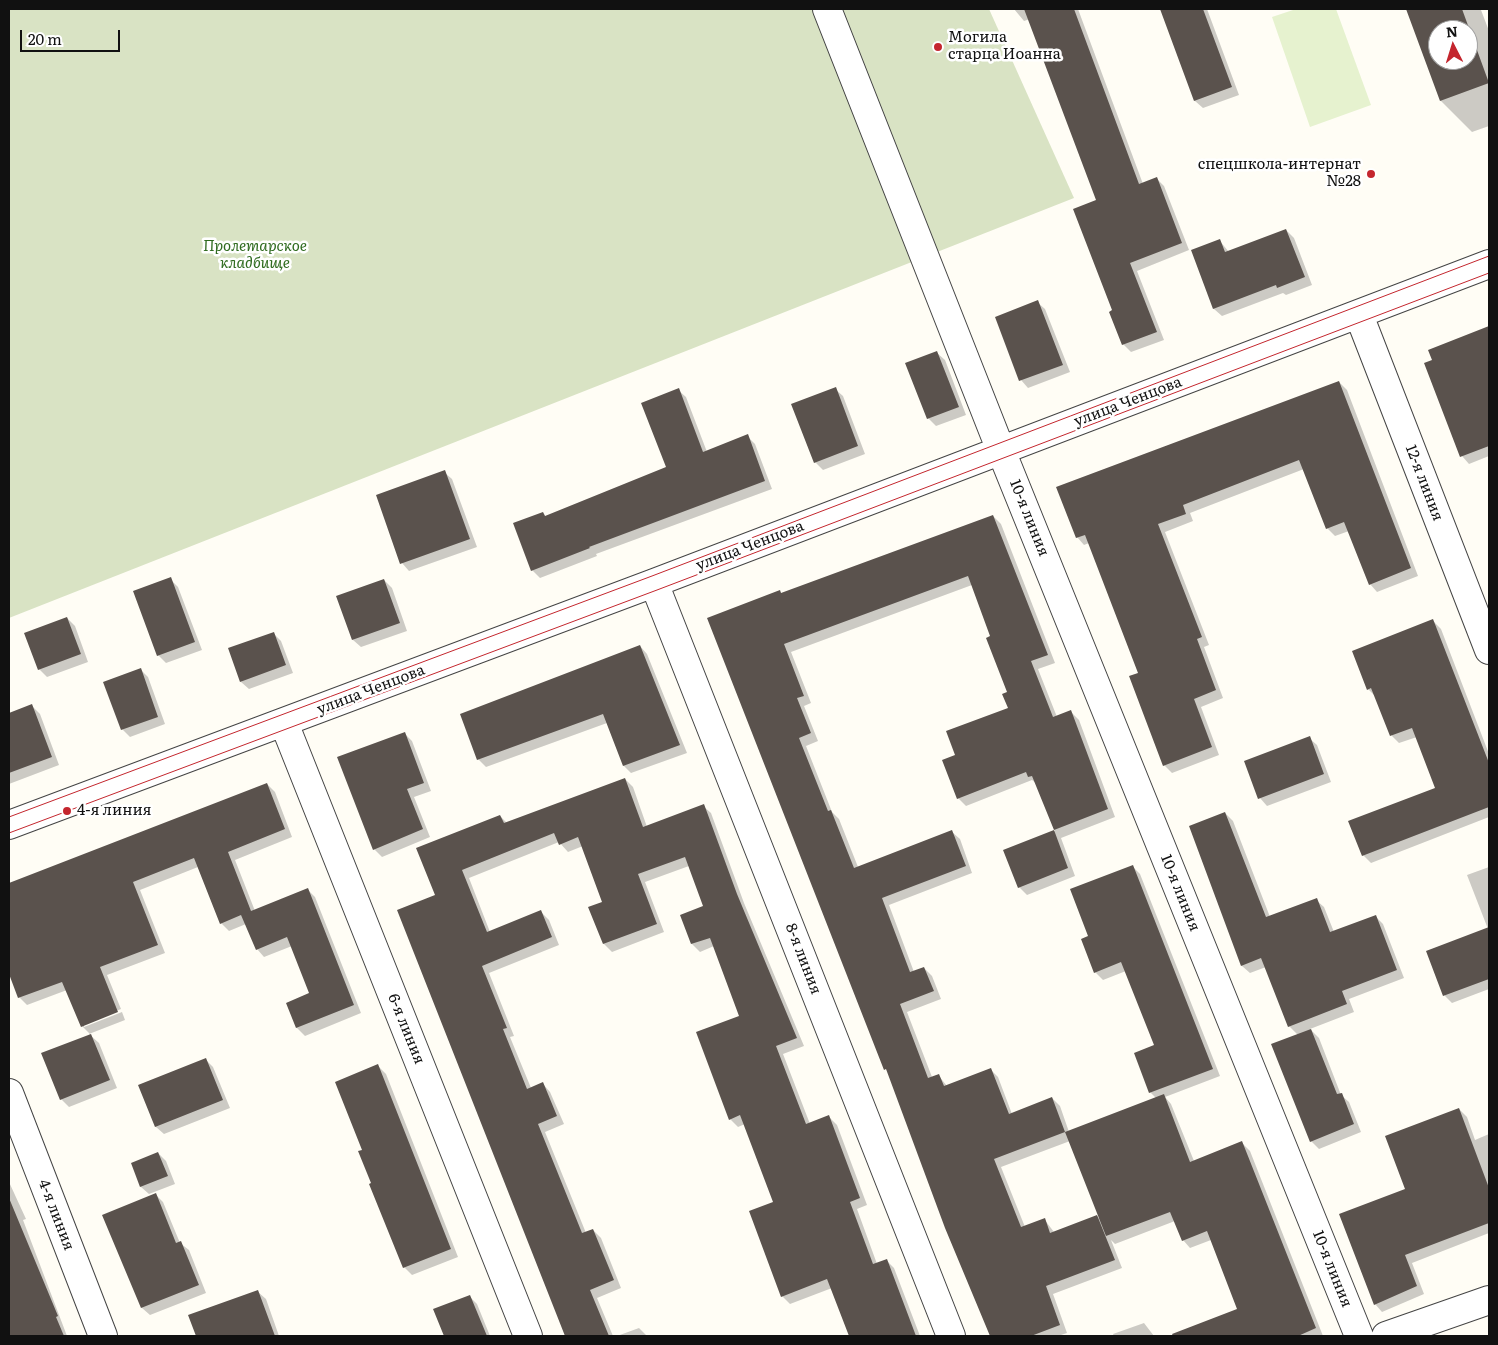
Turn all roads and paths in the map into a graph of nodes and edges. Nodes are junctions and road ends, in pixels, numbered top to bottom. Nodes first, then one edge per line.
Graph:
1 (827, 9) edge
2 (1489, 264) edge
3 (1359, 315) junction
4 (1001, 450) junction
5 (654, 583) junction
6 (1489, 650) edge
7 (284, 723) junction
8 (9, 825) edge
9 (9, 1093) edge
10 (1489, 1300) edge
11 (103, 1336) edge
12 (528, 1336) edge
13 (951, 1336) edge
14 (1359, 1336) edge
15 (1386, 1336) edge

1 - 4 street, 10-я линия
2 - 3 street, улица Ченцова
3 - 4 street, улица Ченцова
3 - 6 street, 12-я линия
4 - 5 street, улица Ченцова
4 - 14 street, 10-я линия
5 - 7 street, улица Ченцова
5 - 13 street, 8-я линия
7 - 8 street, улица Ченцова
7 - 12 street, 6-я линия
9 - 11 street, 4-я линия
10 - 15 street

